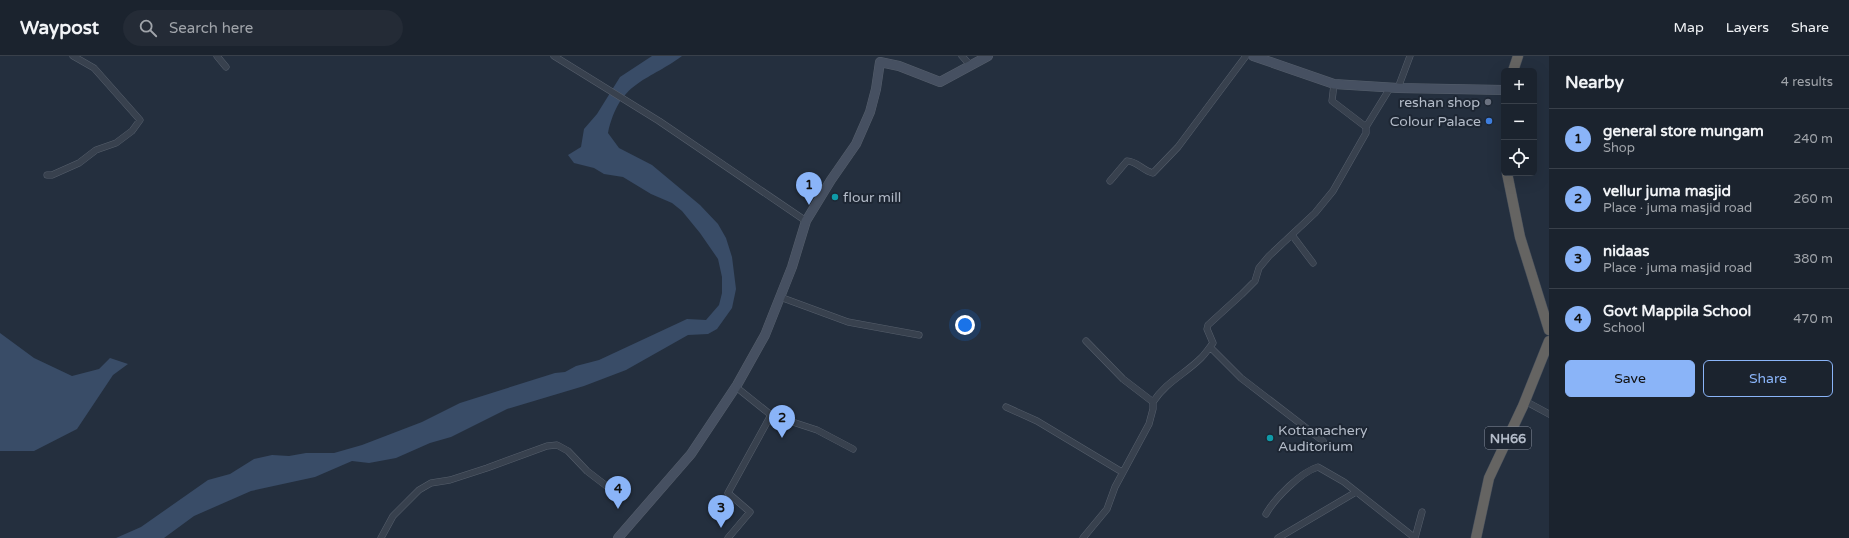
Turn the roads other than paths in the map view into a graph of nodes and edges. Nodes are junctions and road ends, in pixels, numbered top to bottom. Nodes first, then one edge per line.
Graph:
1 (73, 56) edge
2 (217, 56) edge
3 (554, 56) edge
4 (962, 56) edge
5 (988, 56) edge
6 (1246, 56) edge
7 (1254, 56) edge
8 (1410, 56) edge
9 (1518, 56) edge
10 (970, 65) junction
11 (226, 67) dead end
12 (1514, 68) edge
13 (1334, 84) junction
14 (1394, 88) junction
15 (1501, 90) edge
16 (1366, 127) junction
17 (48, 175) dead end
18 (1509, 176) edge
19 (1110, 181) dead end
20 (806, 221) junction
21 (1292, 235) junction
22 (1313, 263) dead end
23 (780, 297) junction
24 (1548, 324) edge
25 (919, 335) dead end
26 (1086, 341) dead end
27 (1549, 341) edge
28 (1210, 347) junction
29 (1547, 356) edge
30 (736, 387) junction
31 (1525, 401) junction
32 (1153, 402) junction
33 (1006, 407) dead end
34 (1549, 414) edge
35 (771, 415) junction
36 (1323, 441) dead end
37 (853, 449) dead end
38 (1122, 472) junction
39 (613, 491) dead end
40 (1356, 492) junction
41 (1422, 512) dead end
42 (1266, 514) dead end
43 (381, 538) edge
44 (619, 538) edge
45 (728, 538) edge
46 (1083, 538) edge
47 (1278, 538) edge
48 (1476, 538) edge

1 - 17 street
2 - 11 street
3 - 20 street
4 - 10 street
5 - 10 main road
6 - 19 street
7 - 13 main road
8 - 14 street
9 - 12 highway
10 - 20 main road
13 - 14 main road
13 - 16 street
14 - 15 main road
14 - 16 street
16 - 21 street
18 - 24 highway
20 - 23 main road
21 - 22 street
21 - 28 street
23 - 25 street
23 - 30 main road
26 - 32 street
27 - 29 highway, NH66
28 - 32 street
28 - 36 street
29 - 31 highway, NH66
30 - 35 street
30 - 44 main road
31 - 34 street
31 - 48 highway, NH66
32 - 38 street
33 - 38 street
35 - 37 street
35 - 45 street
38 - 46 street
39 - 43 street
40 - 41 street
40 - 42 street
40 - 47 street

